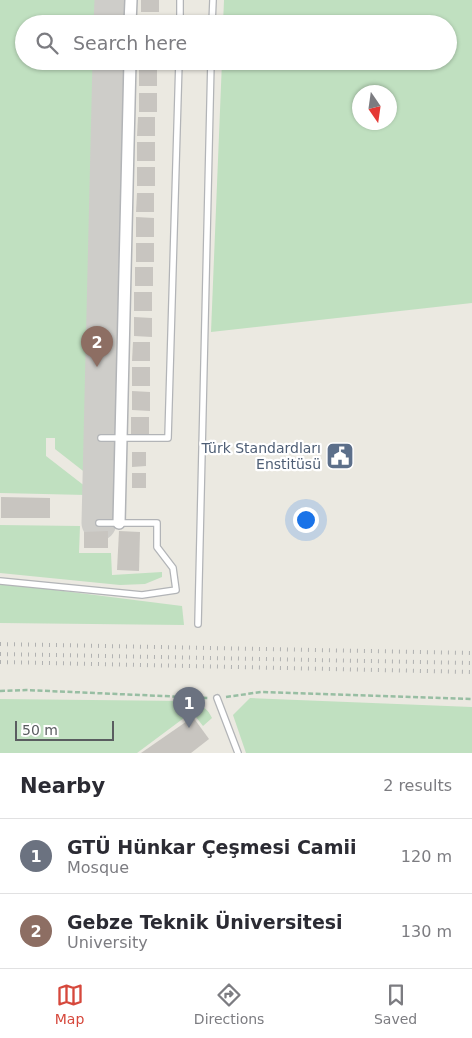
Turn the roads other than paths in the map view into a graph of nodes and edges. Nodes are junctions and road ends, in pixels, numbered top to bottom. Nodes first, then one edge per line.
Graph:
1 (131, 0) edge
2 (180, 0) edge
3 (213, 0) edge
4 (130, 15) edge
5 (180, 15) edge
6 (212, 15) edge
7 (130, 70) edge
8 (178, 70) edge
9 (211, 70) edge
10 (101, 438) dead end
11 (121, 438) junction
12 (99, 523) dead end
13 (119, 523) junction
14 (0, 581) edge
15 (198, 624) dead end
16 (217, 698) road end
17 (238, 753) edge

1 - 4 street
2 - 5 lane
3 - 6 lane
7 - 11 street
8 - 11 lane
9 - 15 lane
10 - 11 lane
11 - 13 street
12 - 13 lane
13 - 14 lane
16 - 17 lane

